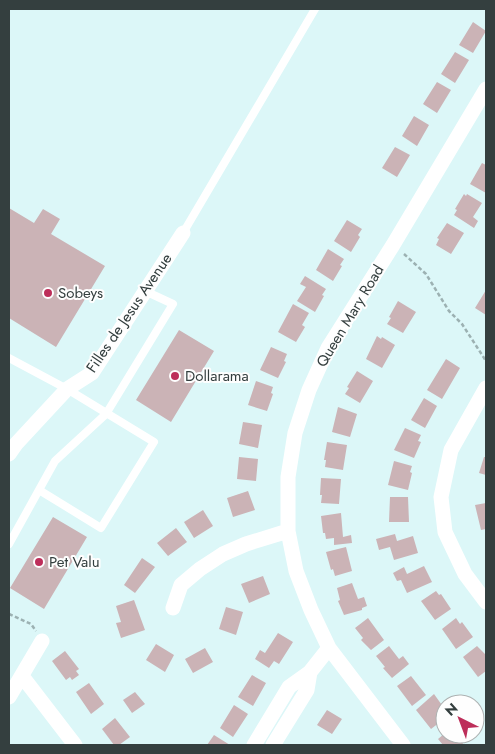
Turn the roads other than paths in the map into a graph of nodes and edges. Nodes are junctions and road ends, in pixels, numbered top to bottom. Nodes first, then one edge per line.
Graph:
1 (315, 9) edge
2 (486, 89) edge
3 (183, 233) joint
4 (145, 291) junction
5 (9, 358) edge
6 (486, 388) edge
7 (67, 389) junction
8 (106, 414) junction
9 (9, 454) edge
10 (39, 490) junction
11 (288, 531) junction
12 (9, 544) edge
13 (486, 602) edge
14 (173, 608) dead end
15 (42, 641) road end
16 (329, 648) junction
17 (310, 672) junction
18 (22, 676) junction
19 (9, 697) edge
20 (75, 745) edge
21 (254, 745) edge
22 (273, 745) edge
23 (403, 745) edge

1 - 3 lane
2 - 11 street, Queen Mary Road
3 - 4 street, Filles de Jesus Avenue
4 - 7 street, Filles de Jesus Avenue
4 - 8 lane
5 - 7 lane
6 - 13 street
7 - 8 lane
7 - 9 street, Filles de Jesus Avenue
8 - 10 lane
8 - 10 lane
10 - 12 lane
11 - 14 street
11 - 16 street, Queen Mary Road
15 - 18 street
16 - 17 street
16 - 23 street, Queen Mary Road
17 - 21 street
17 - 22 street
18 - 19 street
18 - 20 street

